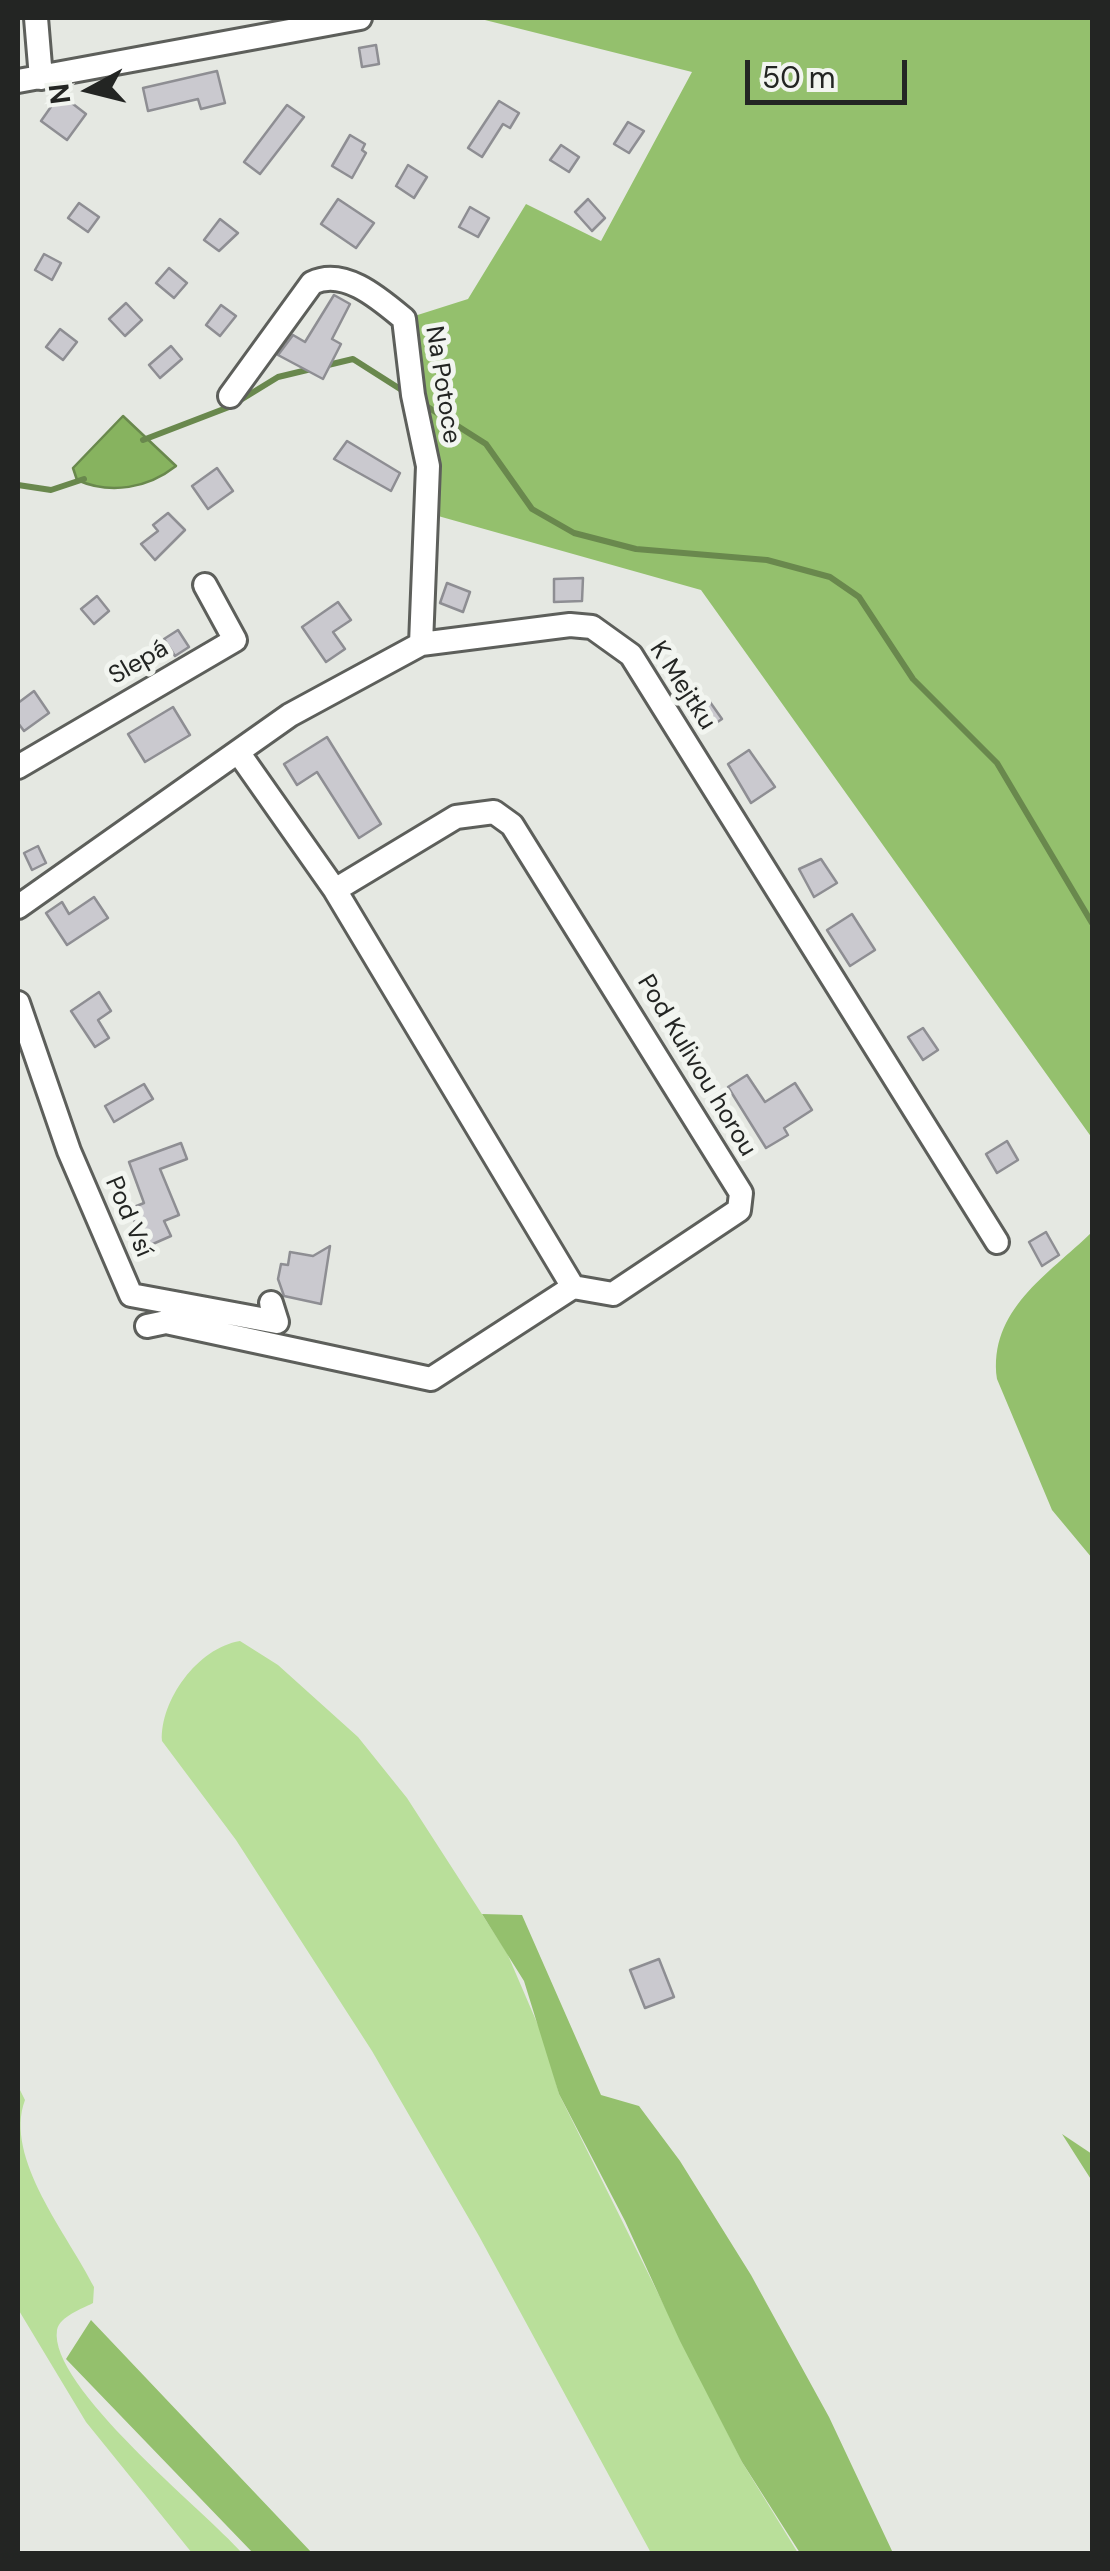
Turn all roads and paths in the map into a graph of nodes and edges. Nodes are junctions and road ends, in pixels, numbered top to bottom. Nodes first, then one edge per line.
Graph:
1 (36, 18) edge
2 (360, 18) edge
3 (287, 24) edge
4 (29, 80) edge
5 (230, 396) dead end
6 (205, 585) dead end
7 (421, 644) junction
8 (238, 752) junction
9 (18, 766) edge
10 (335, 890) junction
11 (18, 907) edge
12 (18, 1002) edge
13 (997, 1242) dead end
14 (573, 1287) junction
15 (272, 1303) dead end
16 (147, 1326) dead end

1 - 4 street
2 - 3 street
3 - 4 street
5 - 7 street, Na Potoce
6 - 9 street, Slepá
7 - 8 street, K Mejtku
7 - 13 street, K Mejtku
8 - 10 street
8 - 11 street, K Mejtku
10 - 14 street
10 - 14 street, Pod Kulivou horou
12 - 15 street, Pod Vsí
14 - 16 street

